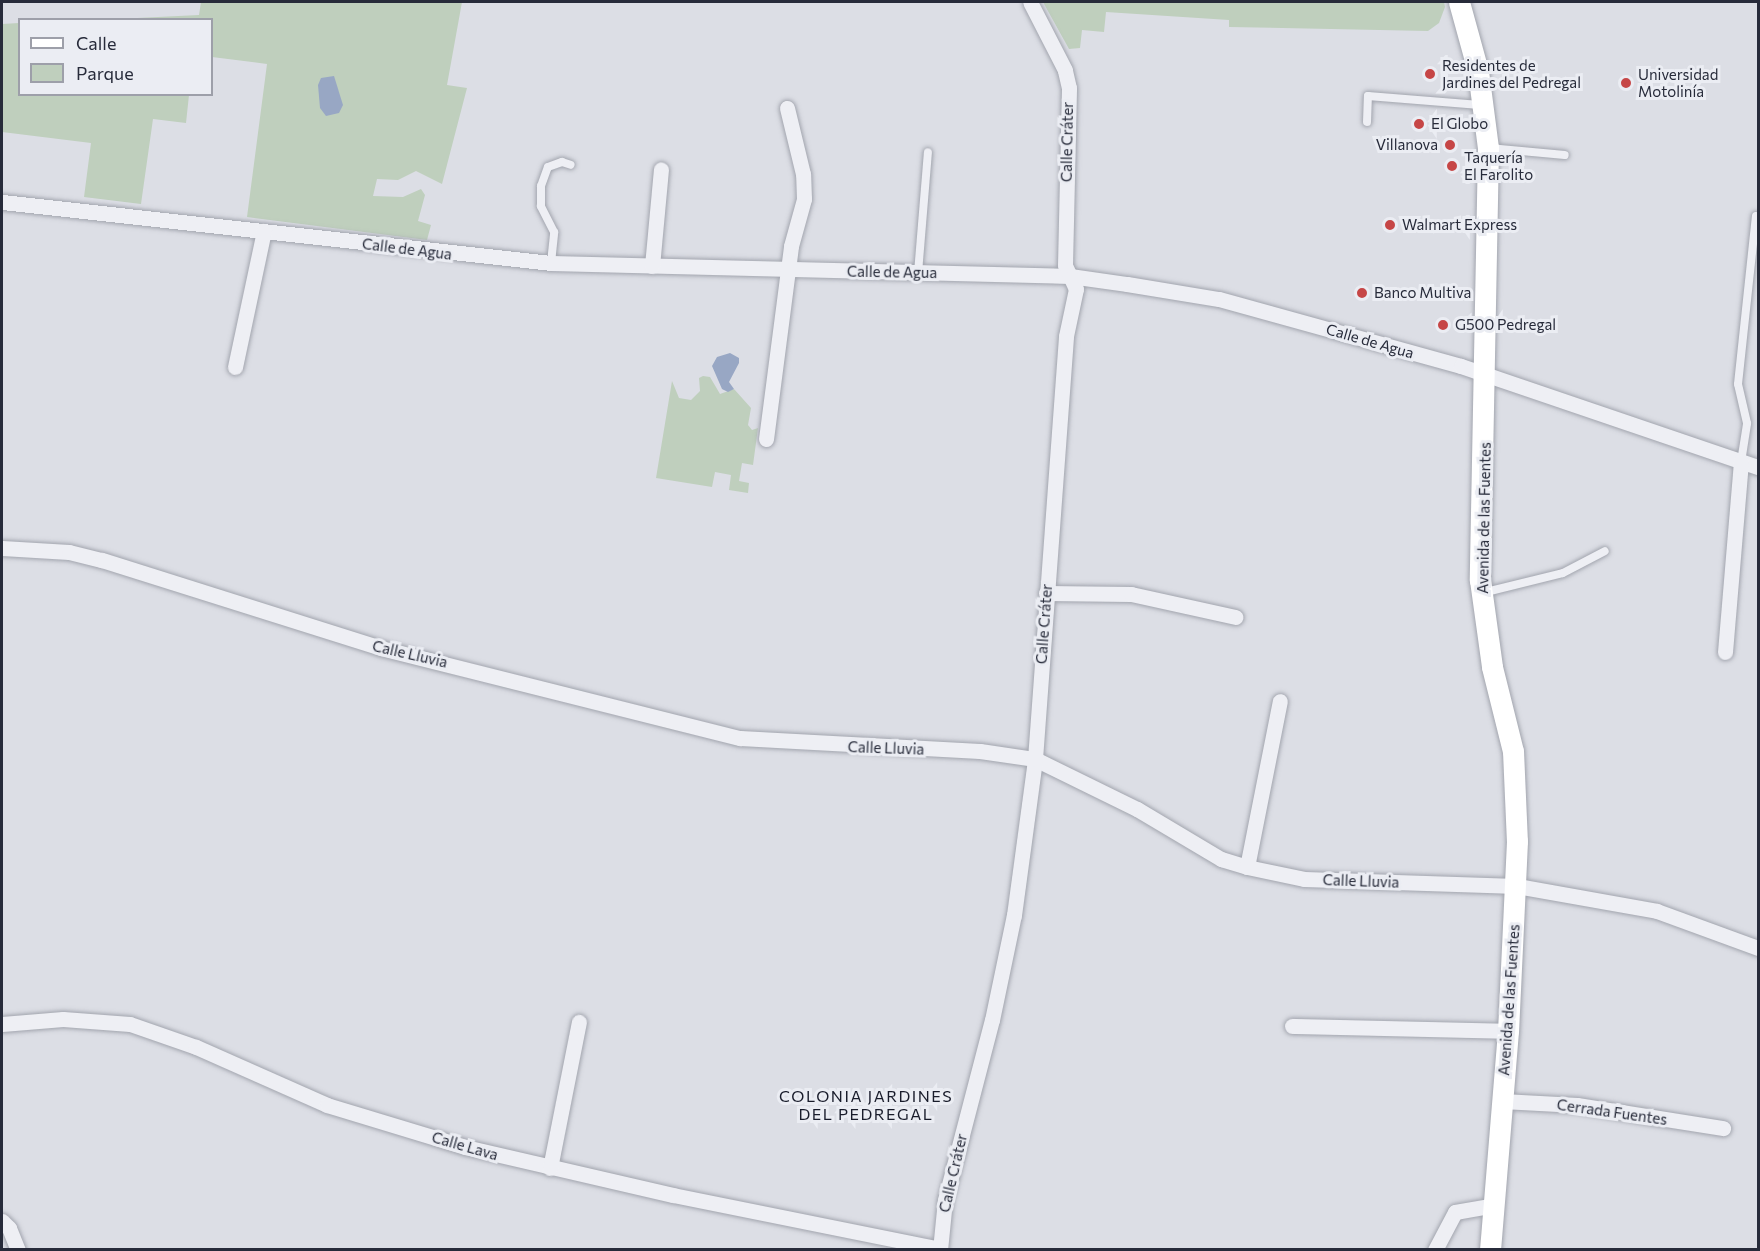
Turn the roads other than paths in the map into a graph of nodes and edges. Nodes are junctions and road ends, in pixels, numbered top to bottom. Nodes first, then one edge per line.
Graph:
1 (1030, 2) edge
2 (1459, 2) edge
3 (1485, 105) junction
4 (787, 108) dead end
5 (1367, 122) dead end
6 (1488, 148) junction
7 (928, 152) dead end
8 (1565, 155) dead end
9 (571, 165) dead end
10 (662, 169) dead end
11 (2, 202) edge
12 (1756, 216) dead end
13 (264, 231) junction
14 (551, 263) junction
15 (652, 266) junction
16 (789, 270) junction
17 (918, 273) junction
18 (1070, 276) junction
19 (235, 367) dead end
20 (1486, 375) junction
21 (766, 439) dead end
22 (1741, 462) junction
23 (1758, 466) edge
24 (2, 548) edge
25 (1605, 551) dead end
26 (1046, 592) junction
27 (1482, 593) junction
28 (1236, 617) dead end
29 (1725, 652) dead end
30 (1280, 701) dead end
31 (1035, 759) junction
32 (1247, 867) junction
33 (1517, 886) junction
34 (1758, 948) edge
35 (579, 1022) dead end
36 (2, 1024) edge
37 (1292, 1026) dead end
38 (1508, 1031) junction
39 (1502, 1101) junction
40 (1723, 1128) dead end
41 (550, 1168) junction
42 (1494, 1205) junction
43 (2, 1221) edge
44 (940, 1249) edge
45 (18, 1250) edge
46 (1435, 1250) edge
47 (1490, 1250) edge

1 - 18 street, Calle Cráter
2 - 3 street, Avenida de las Fuentes
3 - 5 lane
3 - 6 street, Avenida de las Fuentes
4 - 16 street
6 - 8 lane
6 - 20 street, Avenida de las Fuentes
7 - 17 lane
9 - 14 lane
10 - 15 street
11 - 13 street, Calle de Agua
12 - 22 lane
13 - 14 street, Calle de Agua
13 - 19 street
14 - 15 street, Calle de Agua
15 - 16 street, Calle de Agua
16 - 17 street, Calle de Agua
16 - 21 street
17 - 18 street, Calle de Agua
18 - 20 street, Calle de Agua
18 - 26 street, Calle Cráter
20 - 22 street, Calle de Agua
20 - 27 street, Avenida de las Fuentes
22 - 23 street, Calle de Agua
22 - 29 street
24 - 31 street, Calle Lluvia
25 - 27 lane
26 - 28 street
26 - 31 street, Calle Cráter
27 - 33 street, Avenida de las Fuentes
30 - 32 street
31 - 32 street, Calle Lluvia
31 - 44 street, Calle Cráter
32 - 33 street, Calle Lluvia
33 - 34 street, Calle Lluvia
33 - 38 street, Avenida de las Fuentes
35 - 41 street
36 - 41 street, Calle Lava
37 - 38 street
38 - 39 street, Avenida de las Fuentes
39 - 40 street, Cerrada Fuentes
39 - 42 street, Avenida de las Fuentes
41 - 44 street, Calle Lava
42 - 46 street
42 - 47 street, Avenida de las Fuentes
43 - 45 street

